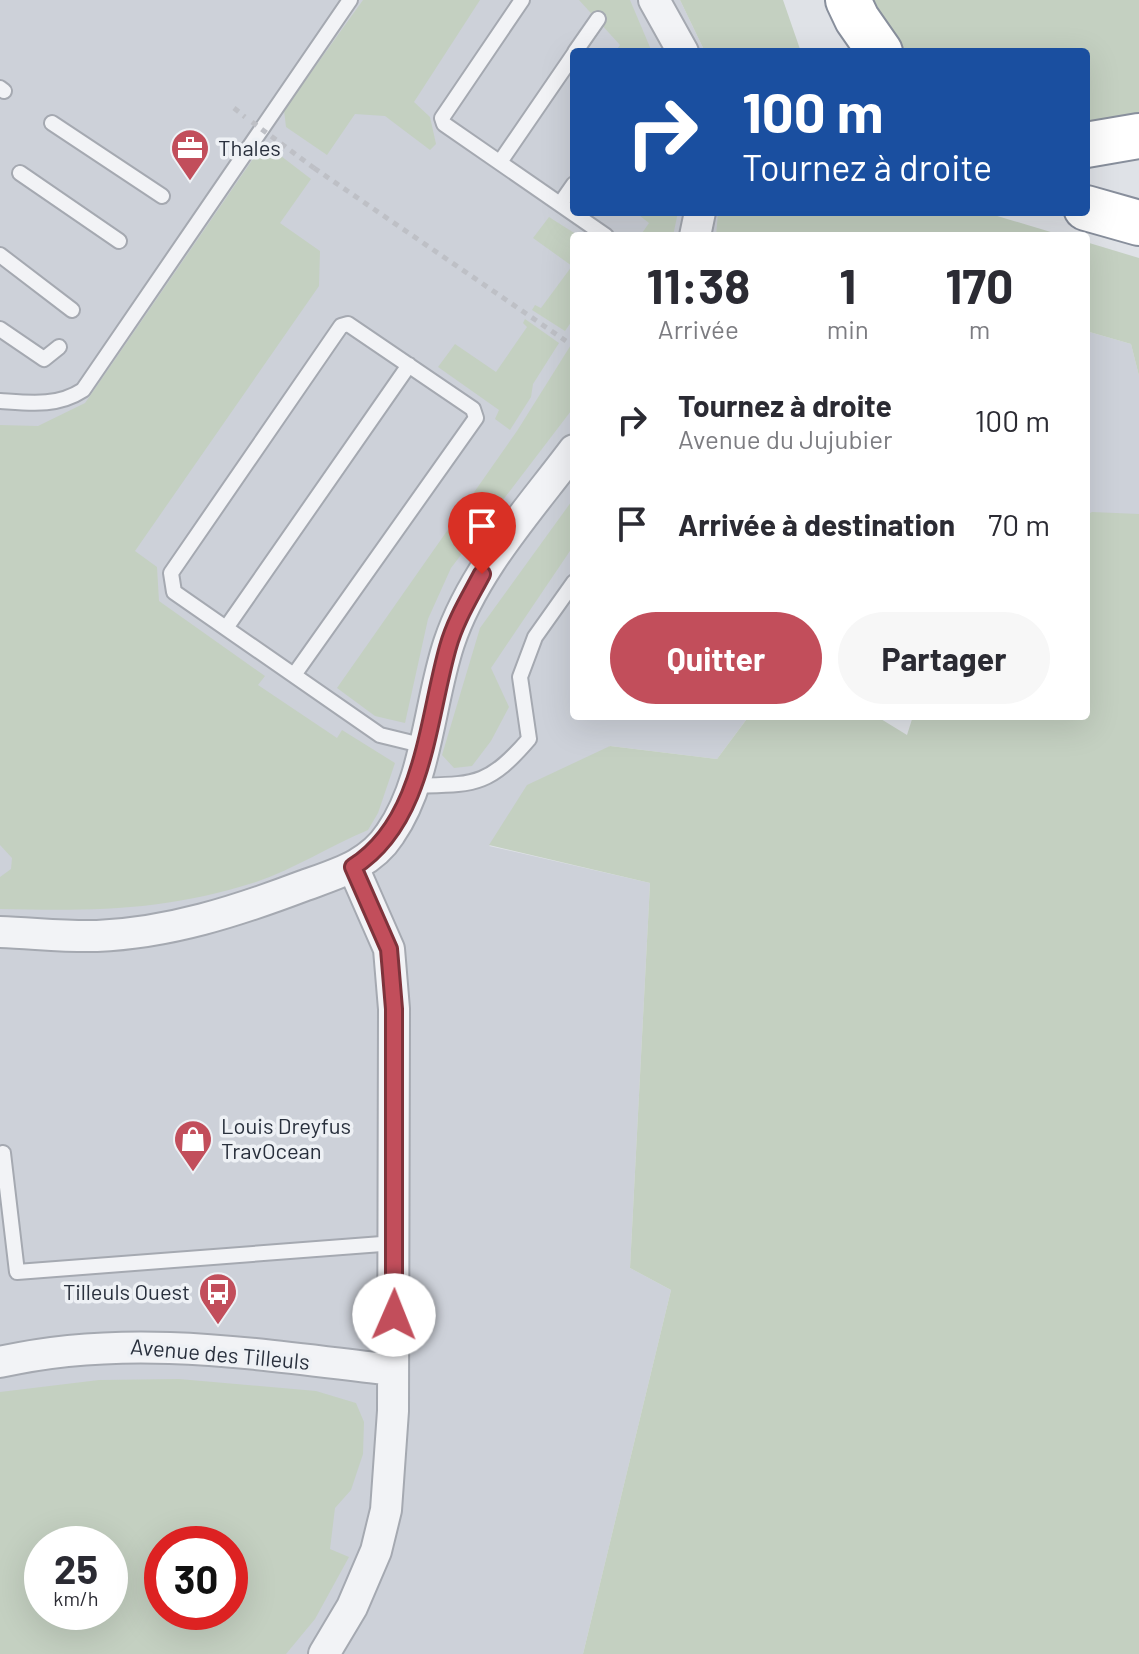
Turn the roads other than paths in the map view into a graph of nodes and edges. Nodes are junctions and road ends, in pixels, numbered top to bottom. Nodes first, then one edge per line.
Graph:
1 (350, 0) edge
2 (522, 0) edge
3 (654, 0) edge
4 (820, 0) edge
5 (848, 0) edge
6 (598, 19) dead end
7 (578, 48) edge
8 (681, 48) edge
9 (847, 48) edge
10 (877, 48) edge
11 (570, 60) edge
12 (52, 123) dead end
13 (1139, 136) edge
14 (1090, 144) edge
15 (500, 162) junction
16 (20, 173) dead end
17 (570, 190) edge
18 (162, 196) dead end
19 (560, 204) junction
20 (1090, 209) edge
21 (570, 211) edge
22 (577, 216) edge
23 (1139, 223) edge
24 (600, 232) edge
25 (119, 241) dead end
26 (0, 255) edge
27 (72, 310) dead end
28 (0, 329) edge
29 (59, 347) dead end
30 (409, 365) junction
31 (0, 401) edge
32 (570, 455) edge
33 (570, 588) edge
34 (226, 628) junction
35 (294, 675) junction
36 (425, 746) junction
37 (411, 786) junction
38 (353, 867) junction
39 (0, 932) edge
40 (3, 1153) dead end
41 (395, 1243) junction
42 (0, 1362) edge
43 (393, 1370) junction
44 (324, 1654) edge

1 - 31 lane
2 - 15 lane
3 - 8 street
4 - 9 highway
5 - 10 highway
6 - 7 lane
11 - 15 lane
12 - 18 lane
13 - 14 highway
15 - 19 lane
16 - 25 lane
17 - 19 lane
19 - 21 lane
20 - 23 highway
22 - 24 lane
26 - 27 lane
28 - 29 lane
30 - 34 lane
30 - 34 lane
30 - 35 lane
32 - 36 street
33 - 37 lane
34 - 35 lane
35 - 36 lane
36 - 37 street
37 - 38 street
38 - 39 street
38 - 41 street
40 - 41 lane
41 - 43 street
42 - 43 street, Avenue des Tilleuls
43 - 44 street

